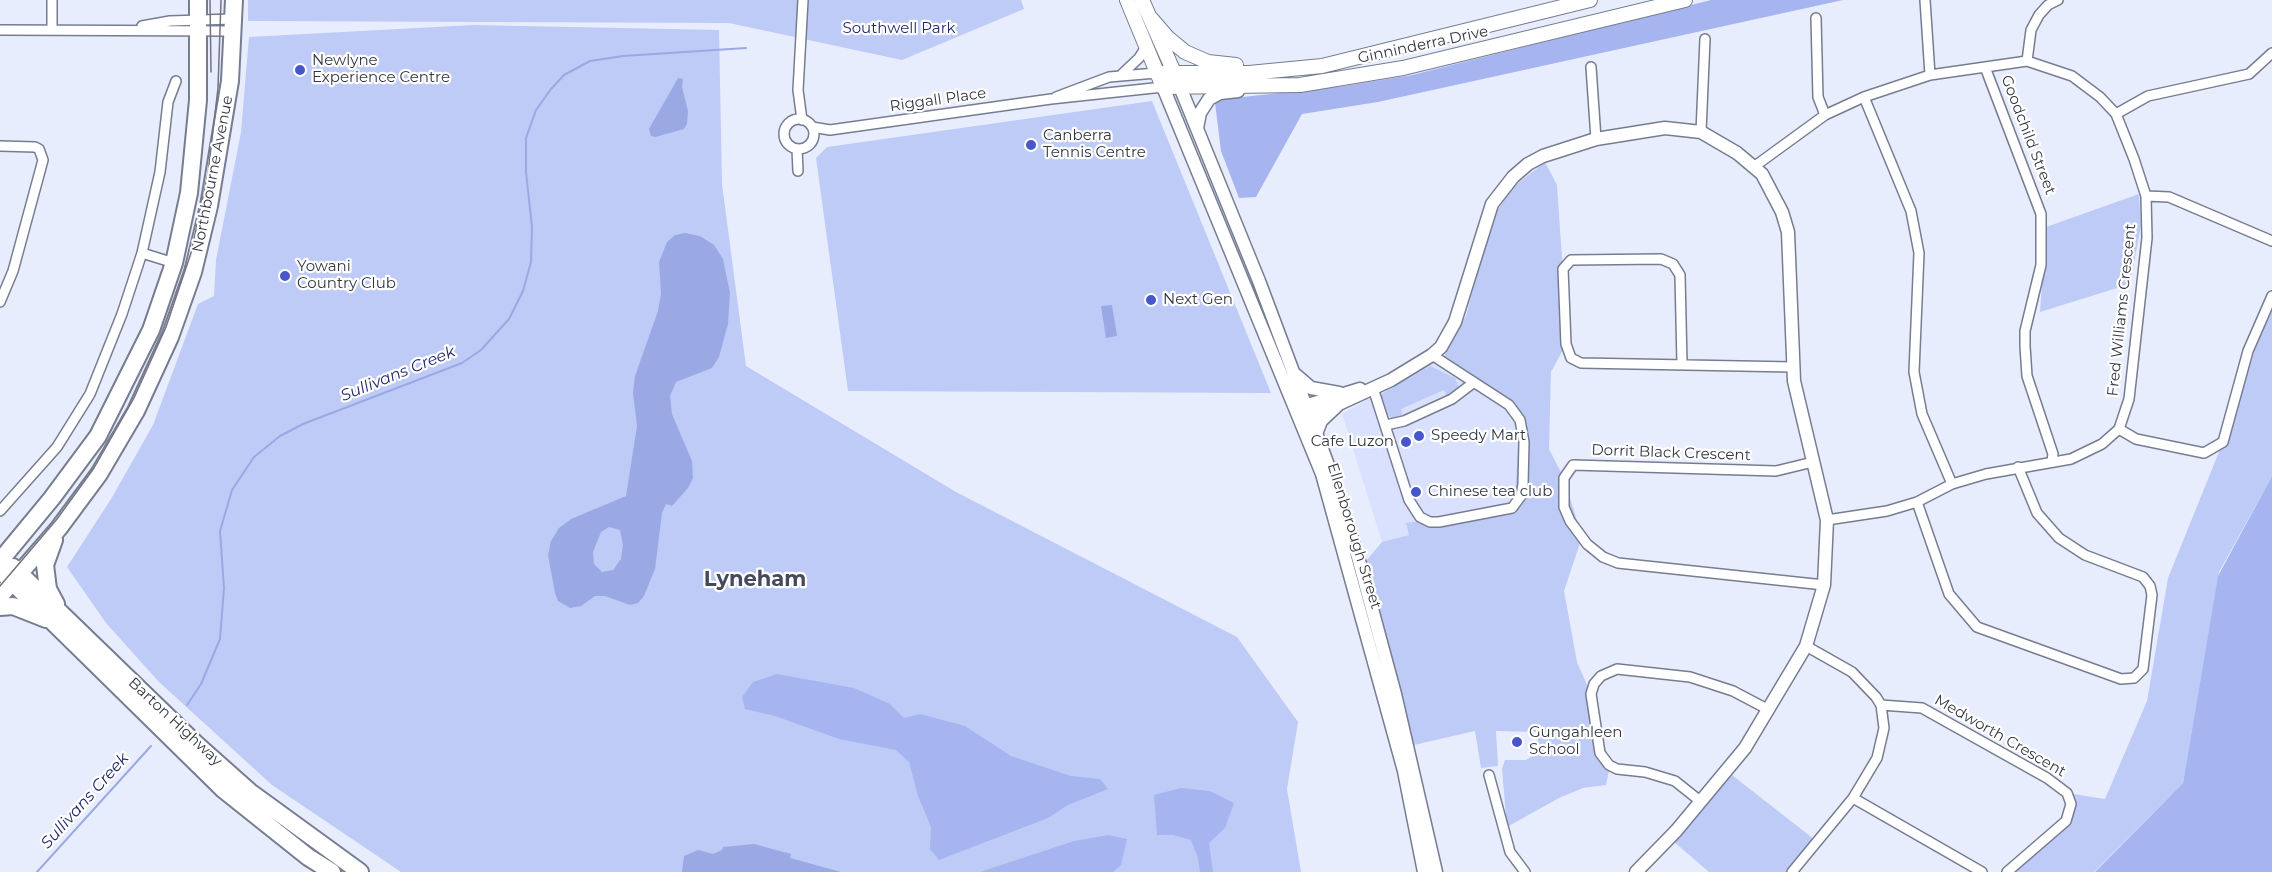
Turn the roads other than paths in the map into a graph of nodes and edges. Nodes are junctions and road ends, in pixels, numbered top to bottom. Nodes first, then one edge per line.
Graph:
1 (52, 0) edge
2 (198, 0) edge
3 (234, 0) edge
4 (803, 0) edge
5 (1127, 0) edge
6 (1142, 0) edge
7 (1590, 0) edge
8 (1685, 0) edge
9 (1926, 0) edge
10 (2058, 0) edge
11 (1149, 16) junction
12 (1816, 18) dead end
13 (233, 25) junction
14 (199, 26) junction
15 (52, 29) junction
16 (0, 30) edge
17 (1705, 39) dead end
18 (1146, 47) junction
19 (2272, 53) edge
20 (1376, 54) junction
21 (2027, 61) junction
22 (1591, 67) dead end
23 (1985, 67) junction
24 (1156, 73) junction
25 (1120, 75) junction
26 (1930, 75) junction
27 (1177, 80) junction
28 (176, 81) dead end
29 (1163, 87) junction
30 (1266, 87) junction
31 (798, 90) junction
32 (1864, 97) junction
33 (1051, 99) junction
34 (2115, 114) junction
35 (1825, 115) junction
36 (802, 120) junction
37 (791, 121) junction
38 (812, 127) junction
39 (1197, 128) junction
40 (830, 130) junction
41 (1701, 132) junction
42 (1596, 139) junction
43 (812, 141) junction
44 (0, 146) edge
45 (797, 149) junction
46 (1759, 170) junction
47 (798, 171) dead end
48 (2146, 196) junction
49 (2272, 241) edge
50 (142, 253) junction
51 (174, 263) junction
52 (2272, 296) edge
53 (0, 302) edge
54 (1432, 355) junction
55 (1682, 364) junction
56 (1793, 367) junction
57 (1295, 375) junction
58 (1473, 383) junction
59 (1373, 388) junction
60 (1342, 398) junction
61 (1302, 411) junction
62 (1386, 425) junction
63 (2119, 429) junction
64 (1316, 434) junction
65 (2052, 461) junction
66 (1813, 462) junction
67 (2018, 467) junction
68 (1952, 484) junction
69 (1917, 502) junction
70 (0, 511) edge
71 (1827, 519) junction
72 (59, 528) junction
73 (7, 569) edge
74 (1824, 585) junction
75 (0, 596) edge
76 (0, 607) edge
77 (56, 617) junction
78 (1806, 646) junction
79 (1881, 705) junction
80 (1770, 710) junction
81 (1489, 775) dead end
82 (1853, 798) junction
83 (1700, 801) junction
84 (332, 872) edge
85 (360, 872) edge
86 (1424, 872) edge
87 (1436, 872) edge
88 (1525, 872) edge
89 (1636, 872) edge
90 (1792, 872) edge
91 (1982, 872) edge
92 (2007, 872) edge

1 - 15 street
2 - 14 highway, Northbourne Avenue
3 - 13 highway, Northbourne Avenue
4 - 31 street
5 - 18 main road
6 - 11 main road
7 - 20 main road, Ginninderra Drive
8 - 30 main road, Ginninderra Drive
9 - 26 street
10 - 21 street
11 - 20 main road
11 - 27 main road
12 - 35 street
13 - 14 street
13 - 72 highway, Northbourne Avenue
14 - 15 street
14 - 51 highway, Northbourne Avenue
15 - 16 street
17 - 41 street
18 - 24 main road
18 - 25 street, Riggall Place
19 - 34 street
20 - 27 main road, Ginninderra Drive
21 - 23 street, Fred Williams Crescent
21 - 34 street, Fred Williams Crescent
22 - 42 street
23 - 26 street, Fred Williams Crescent
23 - 65 street, Goodchild Street
24 - 25 street, Riggall Place
24 - 27 main road, Ginninderra Drive
24 - 29 main road
25 - 33 street, Riggall Place
26 - 32 street, Fred Williams Crescent
27 - 29 main road, Ginninderra Drive
27 - 30 main road, Ginninderra Drive
27 - 39 main road, Ellenborough Street
28 - 50 street
29 - 33 street, Riggall Place
29 - 61 main road, Ellenborough Street
30 - 39 main road
31 - 36 street
31 - 37 street
32 - 35 street, Fred Williams Crescent
32 - 68 street
33 - 40 street, Riggall Place
34 - 48 street, Fred Williams Crescent
35 - 46 street, Fred Williams Crescent
36 - 37 street
36 - 38 street
37 - 45 street
38 - 40 street, Riggall Place
38 - 43 street
39 - 57 main road, Ellenborough Street
40 - 43 street, Riggall Place
41 - 42 main road
41 - 46 main road
42 - 54 main road
43 - 45 street
44 - 53 street
45 - 47 street
46 - 56 main road
48 - 49 street
48 - 63 street, Fred Williams Crescent
50 - 51 street
50 - 70 street
51 - 73 highway, Northbourne Avenue
52 - 63 street
54 - 58 street
54 - 59 main road
55 - 55 street
55 - 56 street
56 - 66 main road
57 - 60 main road
57 - 61 main road, Ellenborough Street
58 - 62 street
58 - 62 street
59 - 60 main road
59 - 62 street
60 - 61 main road
60 - 64 main road
61 - 64 main road, Ellenborough Street
61 - 86 main road, Ellenborough Street
63 - 65 street
64 - 87 main road, Ellenborough Street
65 - 67 street
66 - 71 main road
66 - 74 street, Dorrit Black Crescent
67 - 68 street
67 - 69 street
68 - 69 street
69 - 71 street
71 - 74 main road
72 - 73 highway
72 - 77 highway
73 - 75 highway
73 - 77 highway, Barton Highway
74 - 78 main road
76 - 77 highway
77 - 84 highway, Barton Highway
77 - 85 highway, Barton Highway
78 - 79 street
78 - 80 main road
79 - 82 street
79 - 92 street, Medworth Crescent
80 - 83 main road
80 - 83 street
81 - 88 street
82 - 90 street
82 - 91 street
83 - 89 main road

